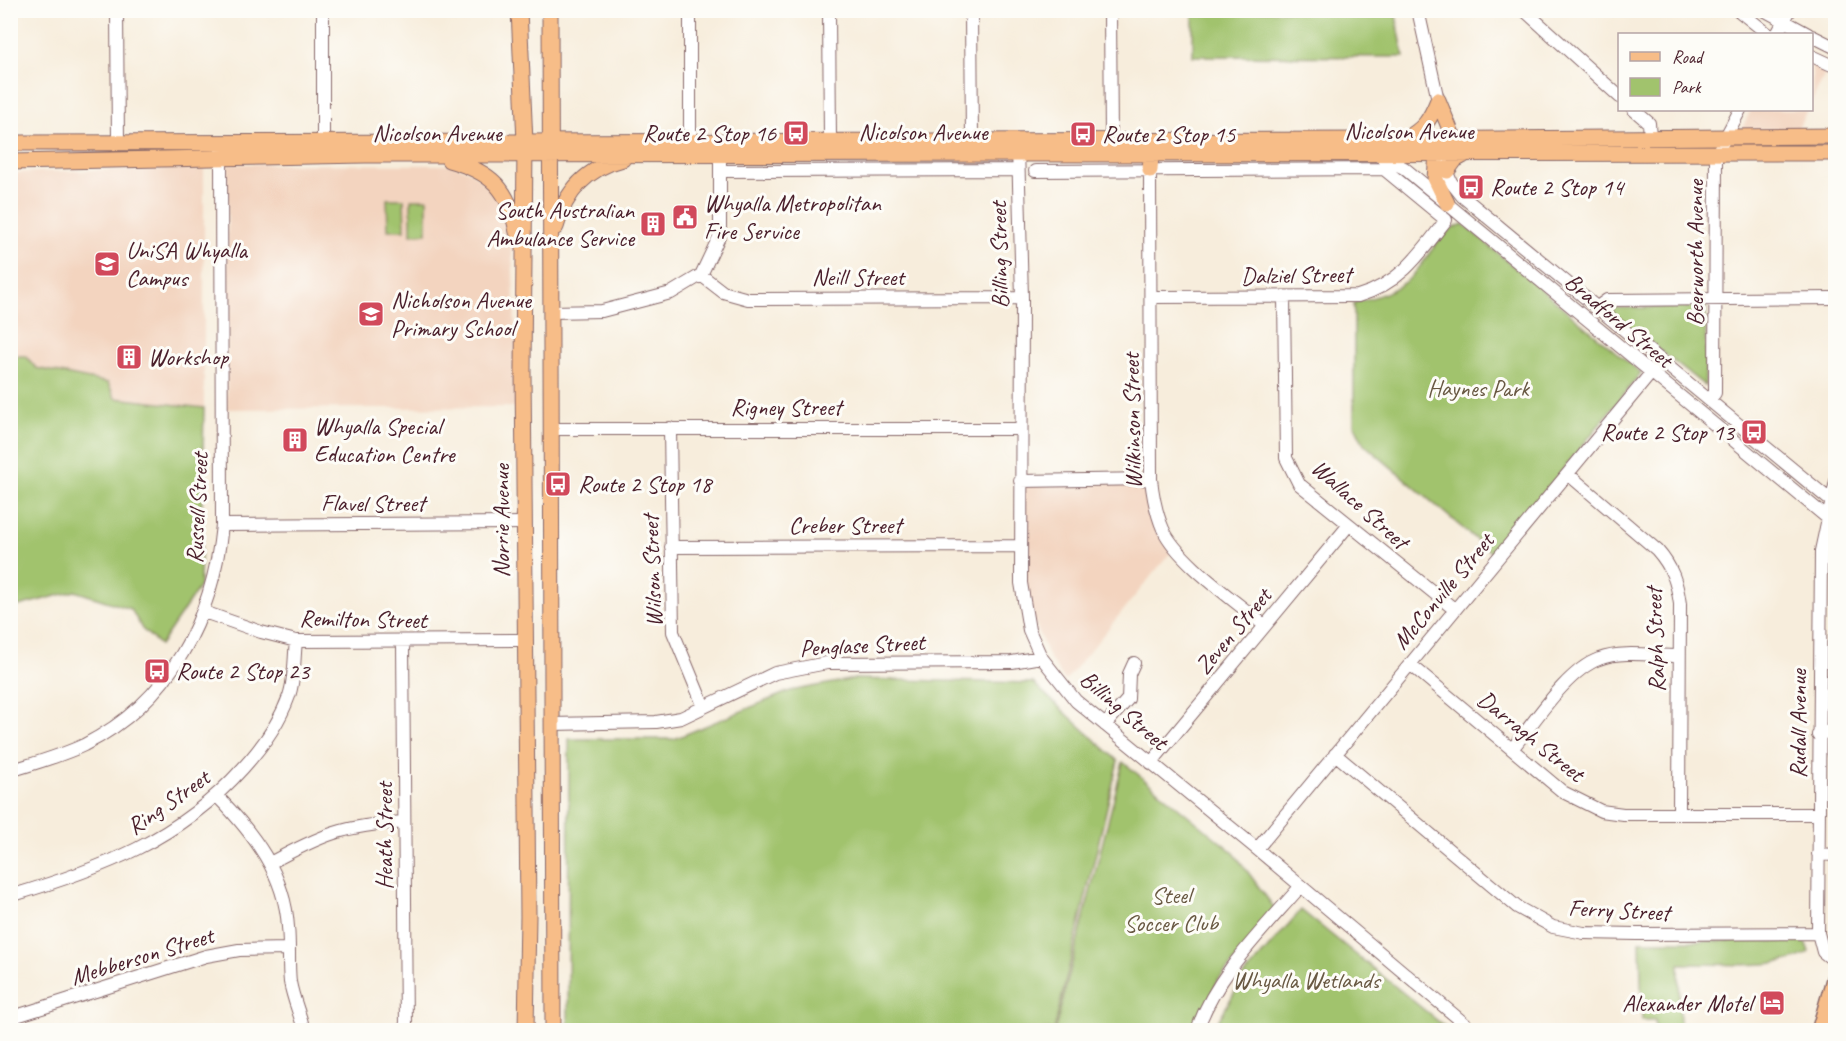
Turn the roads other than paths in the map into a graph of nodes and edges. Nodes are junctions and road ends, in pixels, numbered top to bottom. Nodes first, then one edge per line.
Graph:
1 (117, 10) edge
2 (323, 10) edge
3 (519, 10) edge
4 (550, 10) edge
5 (690, 10) edge
6 (830, 10) edge
7 (971, 10) edge
8 (1110, 10) edge
9 (1418, 10) edge
10 (1524, 10) edge
11 (1738, 10) edge
12 (1764, 10) edge
13 (1790, 10) edge
14 (1785, 23) junction
15 (1767, 33) edge
16 (1778, 33) edge
17 (1806, 33) edge
18 (1813, 36) edge
19 (1836, 48) edge
20 (1813, 56) edge
21 (1836, 67) edge
22 (1618, 95) edge
23 (1438, 99) junction
24 (1635, 111) edge
25 (1740, 111) edge
26 (1836, 136) edge
27 (1650, 137) junction
28 (1727, 137) junction
29 (1573, 138) junction
30 (1454, 139) junction
31 (1111, 140) junction
32 (1395, 140) junction
33 (1472, 140) junction
34 (690, 141) junction
35 (830, 141) junction
36 (972, 141) junction
37 (323, 142) junction
38 (10, 143) edge
39 (118, 143) junction
40 (1232, 147) junction
41 (524, 148) junction
42 (550, 148) junction
43 (720, 148) junction
44 (221, 150) junction
45 (1836, 153) edge
46 (1151, 154) junction
47 (1372, 154) junction
48 (1437, 154) junction
49 (1466, 154) junction
50 (1573, 154) junction
51 (641, 155) junction
52 (1018, 155) junction
53 (1716, 155) junction
54 (431, 156) junction
55 (10, 162) edge
56 (1150, 170) junction
57 (720, 171) junction
58 (1035, 171) dead end
59 (1447, 171) junction
60 (1447, 203) junction
61 (1464, 218) junction
62 (1446, 220) junction
63 (551, 261) junction
64 (523, 265) junction
65 (701, 274) junction
66 (1152, 297) junction
67 (1284, 297) junction
68 (1022, 298) junction
69 (1836, 298) edge
70 (1717, 299) junction
71 (1596, 308) junction
72 (551, 312) junction
73 (1661, 361) junction
74 (523, 371) junction
75 (551, 372) junction
76 (1650, 374) junction
77 (1709, 400) junction
78 (551, 429) junction
79 (670, 429) junction
80 (1020, 429) junction
81 (1755, 439) junction
82 (1744, 451) junction
83 (1568, 474) junction
84 (1151, 479) junction
85 (1020, 481) junction
86 (1836, 481) edge
87 (1833, 502) edge
88 (1831, 521) edge
89 (524, 523) junction
90 (222, 525) junction
91 (1348, 526) junction
92 (1020, 546) junction
93 (671, 547) junction
94 (552, 581) junction
95 (524, 582) junction
96 (1454, 609) junction
97 (204, 612) junction
98 (1264, 626) junction
99 (525, 640) junction
100 (296, 641) junction
101 (403, 642) junction
102 (1678, 656) junction
103 (1041, 657) junction
104 (1134, 663) dead end
105 (1410, 664) junction
106 (704, 707) junction
107 (551, 724) junction
108 (1105, 725) junction
109 (1836, 729) edge
110 (1818, 735) junction
111 (1512, 749) junction
112 (526, 753) junction
113 (551, 753) junction
114 (1335, 754) junction
115 (1151, 763) junction
116 (10, 771) edge
117 (218, 797) junction
118 (1679, 814) junction
119 (1818, 814) junction
120 (404, 822) junction
121 (1257, 849) junction
122 (1818, 854) junction
123 (1836, 855) edge
124 (270, 862) junction
125 (1300, 887) junction
126 (10, 896) edge
127 (1818, 933) junction
128 (289, 950) junction
129 (1836, 962) edge
130 (1836, 974) edge
131 (10, 1018) edge
132 (304, 1030) edge
133 (406, 1030) edge
134 (526, 1030) edge
135 (554, 1030) edge
136 (1197, 1030) edge
137 (1472, 1030) edge
138 (1820, 1030) edge

1 - 39 street
2 - 37 street
3 - 41 main road, Norrie Avenue
4 - 42 main road, Norrie Avenue
5 - 34 street
6 - 35 street
7 - 36 street
8 - 31 street
9 - 23 street
10 - 22 street
11 - 15 street
12 - 14 street
13 - 14 street
14 - 16 street
14 - 17 street
18 - 19 street
20 - 21 street
23 - 30 main road
23 - 32 main road
24 - 27 street
25 - 28 street, Beerworth Avenue
26 - 28 main road, Nicolson Avenue
27 - 28 main road, Nicolson Avenue
27 - 29 main road, Nicolson Avenue
28 - 53 street, Beerworth Avenue
29 - 33 main road, Nicolson Avenue
29 - 50 main road
30 - 32 main road, Nicolson Avenue
30 - 33 main road, Nicolson Avenue
31 - 40 main road, Nicolson Avenue
31 - 52 main road, Nicolson Avenue
32 - 40 main road, Nicolson Avenue
32 - 48 main road
33 - 48 main road
34 - 42 main road, Nicolson Avenue
34 - 43 main road, Nicolson Avenue
35 - 36 main road, Nicolson Avenue
35 - 43 main road, Nicolson Avenue
36 - 52 main road, Nicolson Avenue
37 - 41 main road, Nicolson Avenue
37 - 44 main road, Nicolson Avenue
38 - 39 main road, Nicolson Avenue
39 - 44 main road, Nicolson Avenue
40 - 46 main road, Nicolson Avenue
40 - 47 main road, Nicolson Avenue
41 - 42 main road, Nicolson Avenue
41 - 54 main road, Nicolson Avenue
41 - 64 main road, Norrie Avenue
42 - 51 main road, Nicolson Avenue
42 - 63 main road, Norrie Avenue
43 - 51 main road, Nicolson Avenue
43 - 52 main road, Nicolson Avenue
43 - 57 street
44 - 54 main road, Nicolson Avenue
44 - 55 main road, Nicolson Avenue
44 - 90 street, Russell Street
45 - 53 main road, Nicolson Avenue
46 - 52 main road, Nicolson Avenue
46 - 56 main road
47 - 48 main road, Nicolson Avenue
47 - 60 street, Bradford Street
48 - 49 main road, Nicolson Avenue
48 - 59 street, Bradford Street
48 - 60 main road
49 - 50 main road, Nicolson Avenue
49 - 59 main road
50 - 53 main road, Nicolson Avenue
51 - 63 main road
52 - 57 street, Nicolson Avenue
52 - 68 street, Billing Street
53 - 70 street, Beerworth Avenue
54 - 64 main road
56 - 58 street, Nicolson Avenue
56 - 62 street, Nicolson Avenue
56 - 66 street, Wilkinson Street
57 - 65 street
59 - 71 street, Bradford Street
60 - 61 street, Bradford Street
60 - 62 street
61 - 62 street
61 - 76 street, Bradford Street
62 - 67 street, Dalziel Street
63 - 72 main road, Norrie Avenue
64 - 74 main road, Norrie Avenue
65 - 68 street, Neill Street
65 - 72 street
66 - 67 street, Dalziel Street
66 - 84 street, Wilkinson Street
67 - 91 street, Wallace Street
68 - 80 street, Billing Street
69 - 70 street
70 - 71 street
70 - 77 street, Beerworth Avenue
71 - 73 street, Bradford Street
72 - 75 main road, Norrie Avenue
73 - 76 street, McConville Street
73 - 77 street, Bradford Street
74 - 75 main road
74 - 89 main road, Norrie Avenue
75 - 78 main road, Norrie Avenue
76 - 82 street, Bradford Street
76 - 83 street, McConville Street
77 - 81 street, Bradford Street
78 - 79 street, Rigney Street
78 - 94 main road, Norrie Avenue
79 - 80 street, Rigney Street
79 - 93 street, Wilson Street
80 - 85 street, Billing Street
81 - 82 street
81 - 87 street, Bradford Street
82 - 88 street, Bradford Street
83 - 96 street, McConville Street
83 - 102 street, Ralph Street
84 - 85 street
84 - 98 street, Wilkinson Street
85 - 92 street, Billing Street
86 - 87 street, Rudall Avenue
87 - 88 street, Rudall Avenue
88 - 110 street, Rudall Avenue
89 - 90 street, Flavel Street
89 - 95 main road, Norrie Avenue
90 - 97 street, Russell Street
91 - 96 street, Wallace Street
91 - 98 street, Zeven Street
92 - 93 street, Creber Street
92 - 103 street, Billing Street
93 - 106 street, Wilson Street
94 - 95 main road
94 - 107 main road, Norrie Avenue
95 - 99 main road, Norrie Avenue
96 - 105 street, McConville Street
97 - 100 street, Remilton Street
97 - 116 street, Russell Street
98 - 115 street, Zeven Street
99 - 101 street, Remilton Street
99 - 112 main road, Norrie Avenue
100 - 101 street, Remilton Street
100 - 117 street, Ring Street
101 - 120 street, Heath Street
102 - 111 street
102 - 118 street, Ralph Street
103 - 106 street, Penglase Street
103 - 108 street, Billing Street
104 - 108 street
105 - 111 street, Darragh Street
105 - 114 street, McConville Street
106 - 107 street, Penglase Street
107 - 113 main road, Norrie Avenue
108 - 115 street, Billing Street
109 - 110 street
110 - 119 street, Rudall Avenue
111 - 118 street, Darragh Street
112 - 113 main road
112 - 134 main road, Norrie Avenue
113 - 135 main road, Norrie Avenue
114 - 121 street, McConville Street
114 - 127 street, Ferry Street
115 - 121 street, Billing Street
117 - 124 street
117 - 126 street, Ring Street
118 - 119 street, Darragh Street
119 - 122 street, Rudall Avenue
120 - 124 street
120 - 133 street, Heath Street
121 - 125 street, Billing Street
122 - 123 street
122 - 127 street, Rudall Avenue
124 - 128 street
125 - 136 street
125 - 137 street, Billing Street
127 - 129 street, Rudall Avenue
128 - 131 street, Mebberson Street
128 - 132 street
130 - 138 highway

